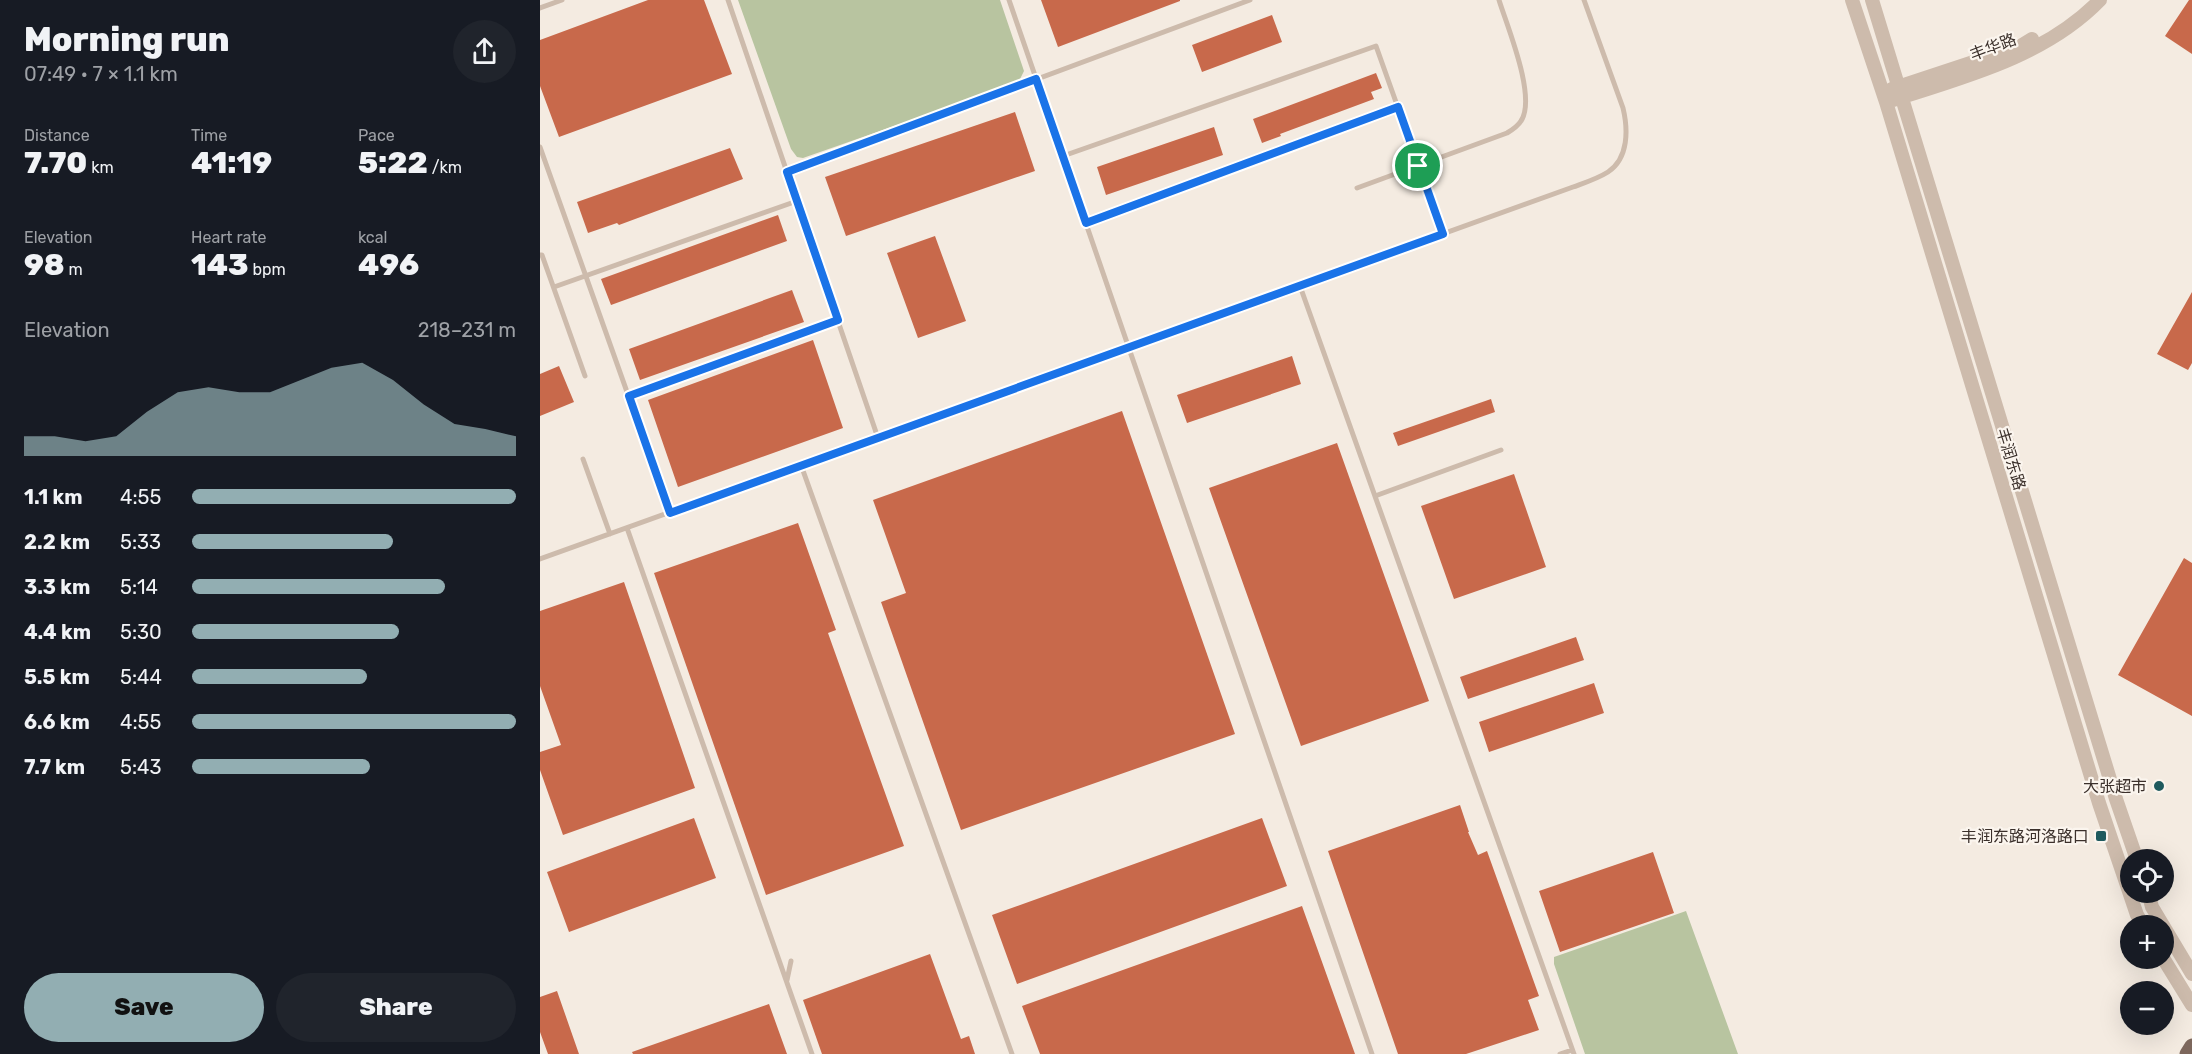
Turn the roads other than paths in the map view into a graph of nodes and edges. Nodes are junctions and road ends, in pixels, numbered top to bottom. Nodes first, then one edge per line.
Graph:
1 (561, 0) edge
2 (728, 0) edge
3 (1009, 0) edge
4 (1250, 0) edge
5 (1499, 0) edge
6 (1584, 0) edge
7 (1852, 0) edge
8 (1872, 0) edge
9 (2087, 0) edge
10 (2100, 0) edge
11 (540, 8) edge
12 (1036, 79) junction
13 (1901, 92) junction
14 (1884, 97) junction
15 (1398, 107) junction
16 (540, 147) edge
17 (1063, 156) junction
18 (1418, 166) junction
19 (787, 172) junction
20 (1357, 188) dead end
21 (797, 201) junction
22 (1086, 223) junction
23 (1443, 234) junction
24 (540, 255) edge
25 (586, 275) junction
26 (1299, 286) junction
27 (554, 287) junction
28 (838, 320) junction
29 (1129, 347) junction
30 (585, 376) dead end
31 (629, 396) junction
32 (878, 438) junction
33 (1501, 450) dead end
34 (583, 459) dead end
35 (801, 465) junction
36 (1375, 496) junction
37 (670, 513) junction
38 (627, 528) junction
39 (610, 534) junction
40 (540, 559) edge
41 (2133, 849) edge
42 (2151, 903) edge
43 (2138, 915) edge
44 (791, 961) dead end
45 (2170, 969) edge
46 (2192, 974) edge
47 (787, 981) junction
48 (2192, 1005) edge
49 (2192, 1046) edge
50 (1573, 1052) edge
51 (812, 1054) edge
52 (1012, 1054) edge
53 (1372, 1054) edge
54 (1560, 1054) edge
55 (2187, 1054) edge

1 - 11 lane
2 - 19 lane
3 - 12 lane
4 - 12 lane
5 - 18 lane
6 - 23 lane
7 - 14 street, 丰润东路
8 - 13 street, 丰润东路
9 - 13 street, 丰华路
10 - 13 street, 丰华路
12 - 17 lane
12 - 19 lane
13 - 14 street, 丰华路
13 - 41 street, 丰润东路
14 - 43 street, 丰润东路
15 - 17 lane
15 - 18 lane
15 - 22 lane
16 - 25 lane
17 - 22 lane
18 - 20 lane
18 - 23 lane
19 - 21 lane
21 - 25 lane
21 - 28 lane
22 - 29 lane
23 - 26 lane
24 - 27 lane
25 - 27 lane
25 - 31 lane
26 - 29 lane
26 - 36 lane
27 - 30 lane
28 - 31 lane
28 - 32 lane
29 - 32 lane
29 - 53 lane
31 - 37 lane
32 - 35 lane
33 - 36 lane
34 - 39 lane
35 - 37 lane
35 - 52 lane
36 - 50 lane
37 - 38 lane
38 - 39 lane
38 - 47 lane
39 - 40 lane
42 - 46 street
44 - 47 lane
45 - 48 street
47 - 51 lane
49 - 55 main road
50 - 54 lane

